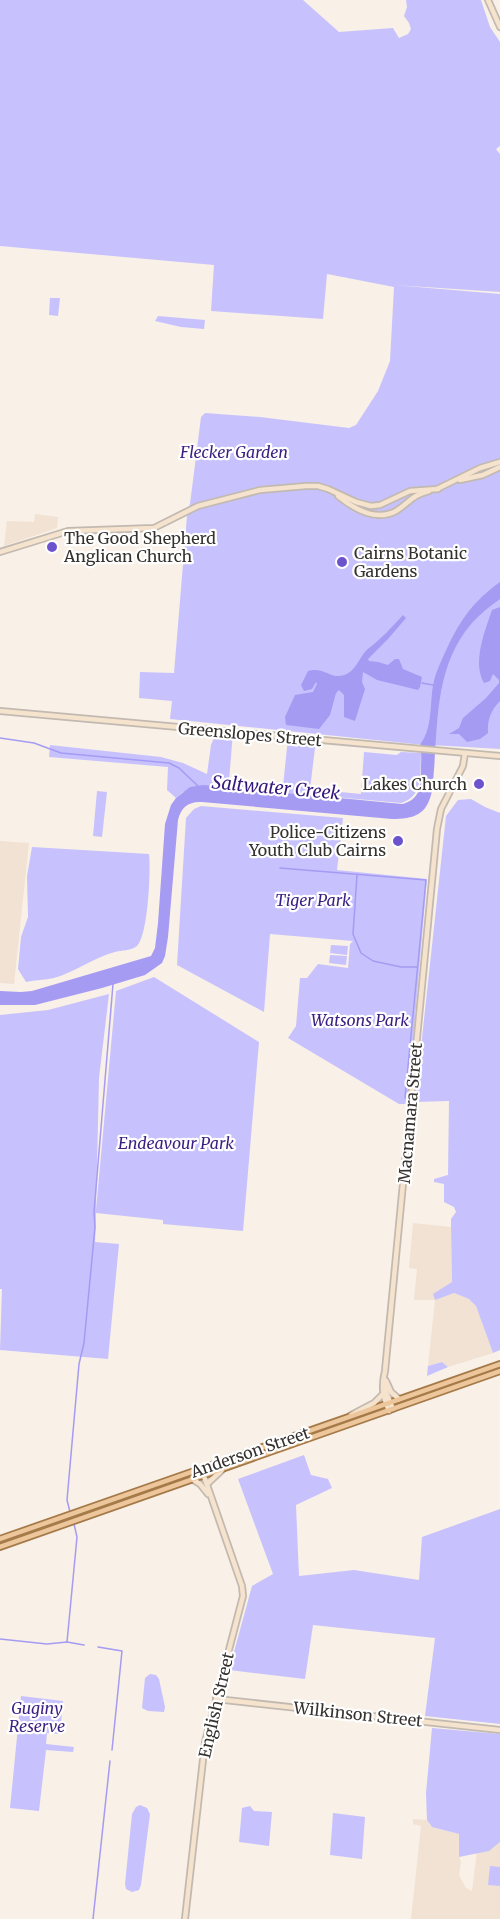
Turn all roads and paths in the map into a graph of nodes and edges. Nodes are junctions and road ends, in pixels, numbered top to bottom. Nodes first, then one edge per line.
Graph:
1 (488, 0) edge
2 (500, 27) edge
3 (500, 462) edge
4 (500, 467) edge
5 (452, 482) junction
6 (438, 489) junction
7 (355, 505) junction
8 (0, 552) edge
9 (0, 711) edge
10 (465, 753) junction
11 (500, 756) edge
12 (500, 1364) edge
13 (385, 1371) junction
14 (500, 1371) edge
15 (386, 1378) junction
16 (382, 1394) junction
17 (399, 1399) junction
18 (388, 1404) junction
19 (391, 1410) junction
20 (349, 1417) junction
21 (224, 1468) junction
22 (200, 1469) junction
23 (202, 1476) junction
24 (192, 1479) junction
25 (207, 1484) junction
26 (209, 1496) junction
27 (106, 1502) junction
28 (100, 1504) junction
29 (106, 1509) junction
30 (98, 1512) junction
31 (0, 1539) edge
32 (0, 1547) edge
33 (216, 1699) junction
34 (500, 1730) edge
35 (185, 1919) edge

1 - 2 street
3 - 5 street
4 - 5 street
5 - 6 street
6 - 7 street
6 - 7 street
7 - 8 street
9 - 10 street, Greenslopes Street
10 - 11 street, Greenslopes Street
10 - 13 street, Macnamara Street
12 - 17 main road, Anderson Street
13 - 15 street, Macnamara Street
13 - 16 street, Macnamara Street
14 - 19 main road, Anderson Street
15 - 17 street
15 - 18 street, Macnamara Street
16 - 18 street, Macnamara Street
16 - 20 street
17 - 18 main road, Anderson Street
18 - 19 street, Macnamara Street
18 - 20 main road, Anderson Street
19 - 21 main road, Anderson Street
20 - 22 main road, Anderson Street
21 - 23 main road, Anderson Street
21 - 25 street
22 - 23 street, English Street
22 - 27 main road, Anderson Street
23 - 24 main road, Anderson Street
23 - 25 street, English Street
23 - 26 street, English Street
24 - 26 street
24 - 29 main road, Anderson Street
25 - 26 street, English Street
26 - 33 street, English Street
27 - 28 main road, Anderson Street
27 - 29 main road
28 - 30 main road
28 - 31 main road, Anderson Street
29 - 30 main road, Anderson Street
30 - 32 main road, Anderson Street
33 - 34 street, Wilkinson Street
33 - 35 street, English Street

